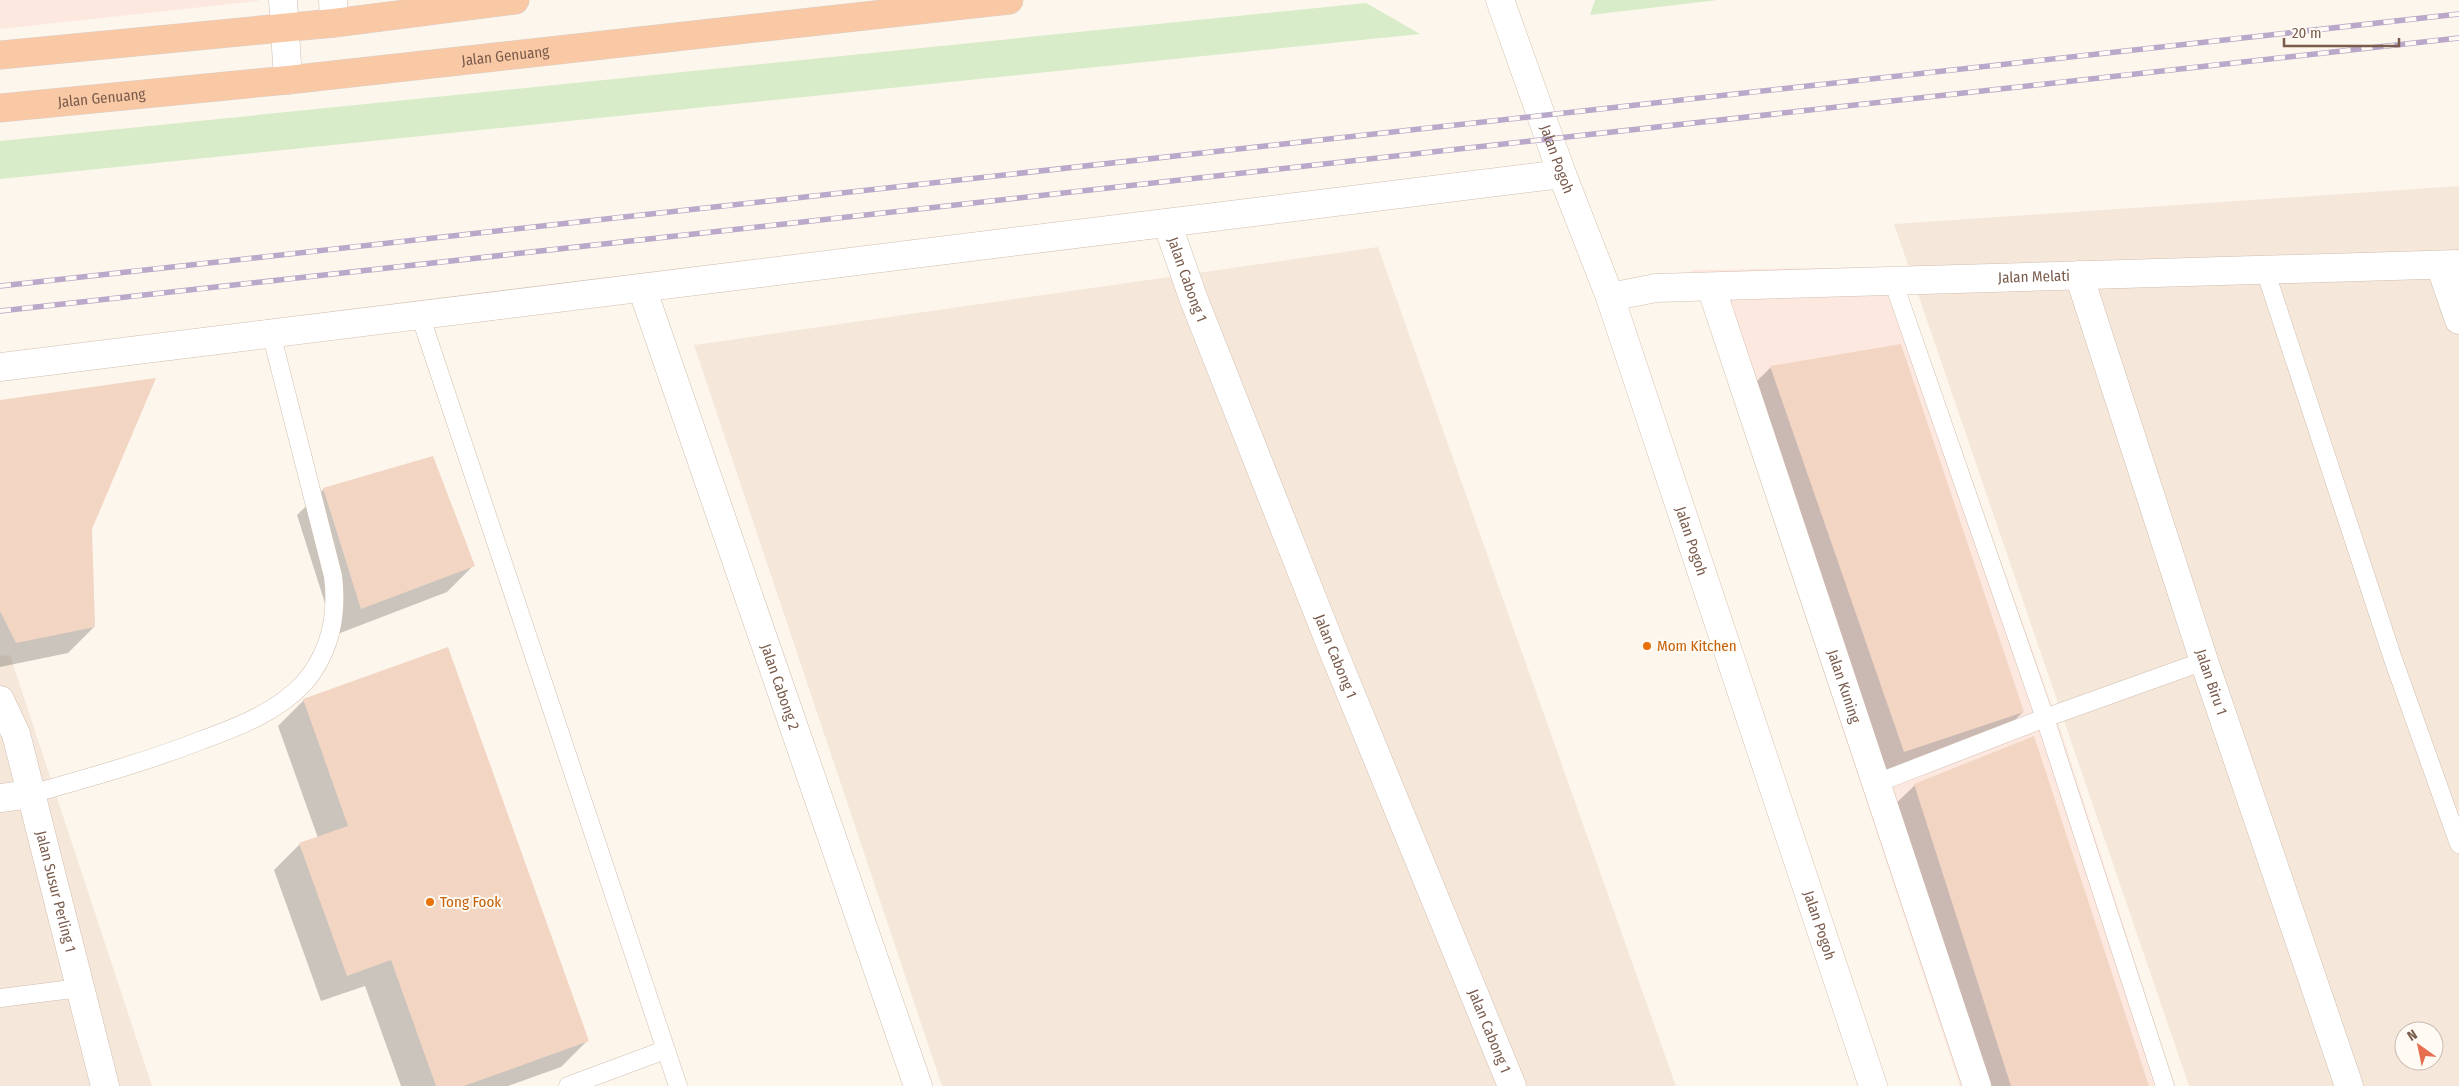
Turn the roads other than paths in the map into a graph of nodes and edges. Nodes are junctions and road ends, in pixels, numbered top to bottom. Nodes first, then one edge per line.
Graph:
1 (515, 0) edge
2 (1010, 0) edge
3 (1500, 0) edge
4 (333, 12) edge
5 (283, 13) edge
6 (0, 55) edge
7 (288, 80) junction
8 (0, 108) edge
9 (1562, 174) junction
10 (1167, 222) junction
11 (2450, 265) edge
12 (2265, 270) junction
13 (2079, 275) junction
14 (1893, 281) junction
15 (1711, 287) junction
16 (642, 288) junction
17 (1610, 297) junction
18 (420, 314) junction
19 (2459, 320) edge
20 (272, 333) junction
21 (0, 367) edge
22 (2204, 661) junction
23 (0, 700) edge
24 (2045, 718) junction
25 (1877, 783) junction
26 (31, 794) junction
27 (0, 798) edge
28 (2459, 844) edge
29 (80, 988) junction
30 (0, 998) edge
31 (665, 1050) junction
32 (105, 1086) edge
33 (568, 1086) edge
34 (678, 1086) edge
35 (918, 1086) edge
36 (1512, 1086) edge
37 (1873, 1086) edge
38 (1977, 1086) edge
39 (2165, 1086) edge
40 (2349, 1086) edge

1 - 4 highway
2 - 7 highway, Jalan Genuang
3 - 9 street, Jalan Pogoh
4 - 5 highway
5 - 6 highway
5 - 7 street
7 - 8 highway, Jalan Genuang
9 - 10 street
9 - 17 street, Jalan Pogoh
10 - 16 street
10 - 36 street, Jalan Cabong 1
11 - 12 street, Jalan Melati
11 - 19 street
12 - 13 street, Jalan Melati
12 - 28 lane
13 - 14 street, Jalan Melati
13 - 22 street, Jalan Biru 1
14 - 15 street, Jalan Melati
14 - 24 lane
15 - 17 street, Jalan Melati
15 - 25 street, Jalan Kuning
16 - 18 street
16 - 35 street, Jalan Cabong 2
17 - 37 street, Jalan Pogoh
18 - 20 street
18 - 31 lane
20 - 21 street
20 - 26 lane
22 - 24 lane
22 - 40 street, Jalan Biru 1
23 - 26 street, Jalan Susur Perling 1
24 - 25 lane
24 - 39 lane
25 - 38 street, Jalan Kuning
26 - 27 street
26 - 29 street, Jalan Susur Perling 1
29 - 30 lane
29 - 32 street, Jalan Susur Perling 1
31 - 33 lane
31 - 34 lane

